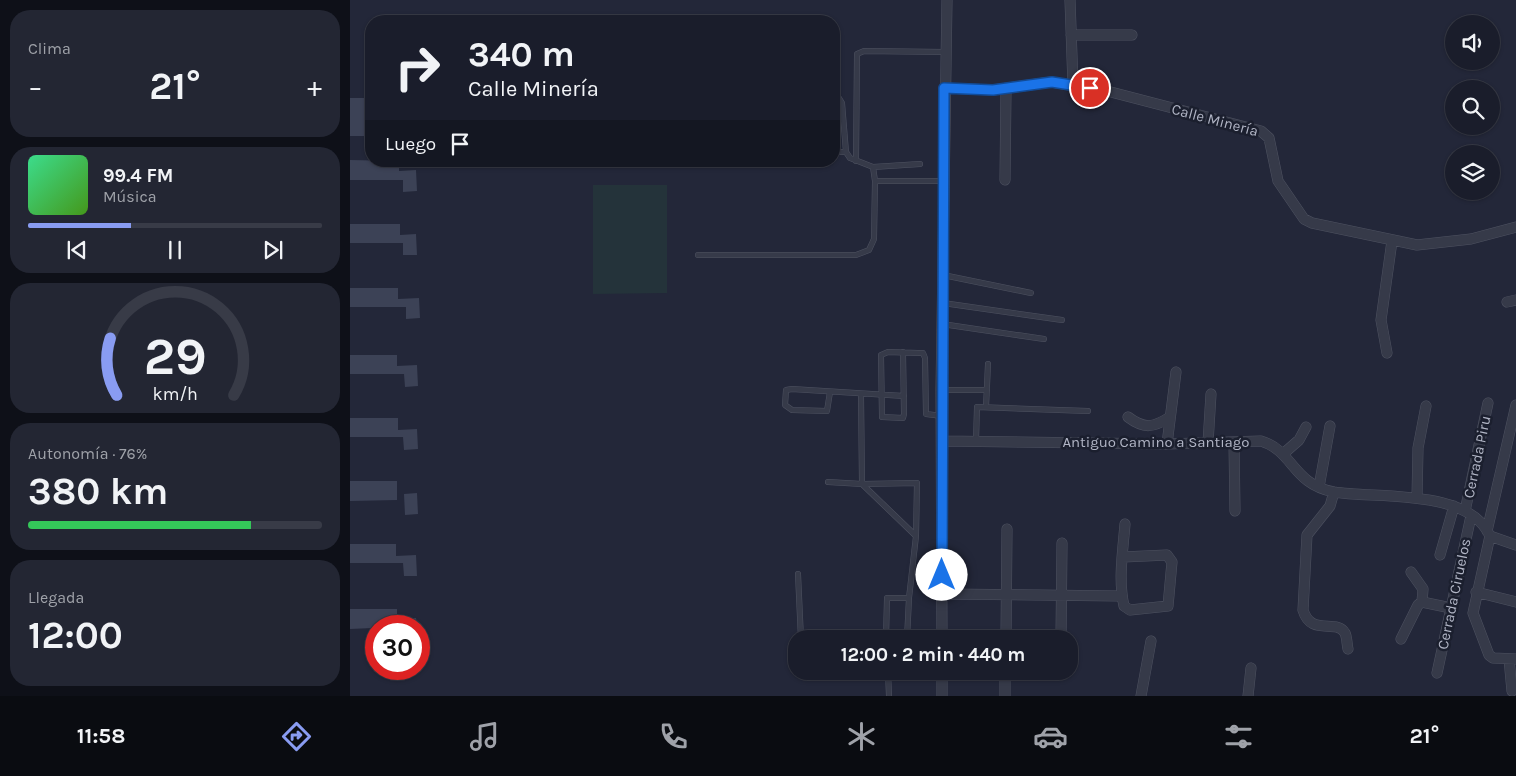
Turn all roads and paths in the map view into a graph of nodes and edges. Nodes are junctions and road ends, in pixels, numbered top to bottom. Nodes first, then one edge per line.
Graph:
1 (947, 0) edge
2 (1070, 0) edge
3 (1071, 34) junction
4 (1132, 35) dead end
5 (945, 52) junction
6 (1073, 85) junction
7 (944, 88) junction
8 (1006, 89) junction
9 (840, 100) edge
10 (840, 152) edge
11 (846, 152) junction
12 (856, 161) junction
13 (920, 164) dead end
14 (873, 167) junction
15 (1005, 180) dead end
16 (945, 181) junction
17 (874, 182) junction
18 (1516, 227) edge
19 (1392, 242) junction
20 (698, 255) dead end
21 (943, 275) junction
22 (1031, 293) dead end
23 (943, 303) junction
24 (1062, 320) dead end
25 (942, 324) junction
26 (1044, 340) dead end
27 (903, 352) junction
28 (1387, 353) dead end
29 (988, 364) dead end
30 (1176, 372) dead end
31 (941, 390) junction
32 (986, 390) junction
33 (830, 392) junction
34 (861, 394) junction
35 (1211, 394) dead end
36 (881, 395) junction
37 (904, 396) junction
38 (1488, 404) dead end
39 (1516, 405) edge
40 (1426, 406) dead end
41 (986, 407) junction
42 (1088, 411) dead end
43 (942, 416) junction
44 (1128, 417) dead end
45 (1170, 417) junction
46 (1330, 426) dead end
47 (1306, 427) dead end
48 (942, 440) junction
49 (976, 440) junction
50 (1234, 442) junction
51 (1208, 443) junction
52 (1167, 444) junction
53 (1284, 454) junction
54 (828, 482) dead end
55 (862, 484) junction
56 (1319, 487) junction
57 (1334, 492) junction
58 (1417, 498) junction
59 (1454, 506) junction
60 (1235, 511) dead end
61 (1468, 513) junction
62 (1125, 524) dead end
63 (1007, 529) dead end
64 (1489, 533) junction
65 (916, 536) junction
66 (1062, 543) dead end
67 (1516, 545) edge
68 (1440, 554) dead end
69 (1123, 557) junction
70 (1411, 572) dead end
71 (798, 574) dead end
72 (1476, 592) junction
73 (941, 594) junction
74 (1006, 596) junction
75 (1060, 596) junction
76 (1121, 596) junction
77 (909, 598) junction
78 (1422, 602) junction
79 (1516, 602) edge
80 (1451, 608) junction
81 (801, 630) edge
82 (886, 630) edge
83 (907, 630) edge
84 (942, 630) edge
85 (1006, 630) edge
86 (1061, 630) edge
87 (1401, 639) dead end
88 (1151, 641) dead end
89 (1348, 649) dead end
90 (1513, 659) edge
91 (1251, 668) dead end
92 (1437, 673) dead end
93 (888, 680) edge
94 (942, 680) edge
95 (1005, 680) edge
96 (1512, 690) dead end
97 (889, 696) edge
98 (942, 696) edge
99 (1005, 696) edge
100 (1141, 696) edge
101 (1248, 696) edge

1 - 5 street
2 - 3 street
3 - 4 street
3 - 6 street
5 - 7 street
5 - 12 lane
6 - 8 street, Calle Minería
6 - 19 street, Calle Minería
7 - 8 street, Calle Minería
7 - 16 street
8 - 15 street
9 - 11 lane
10 - 11 lane
11 - 12 lane
12 - 14 lane
13 - 14 lane
14 - 17 lane
16 - 17 lane
16 - 21 street
17 - 20 lane
18 - 19 street, Calle Minería
19 - 28 street
21 - 22 lane
21 - 23 street
23 - 24 lane
23 - 25 street
25 - 26 lane
25 - 31 street
27 - 36 lane
27 - 37 lane
27 - 43 lane
29 - 32 lane
30 - 45 street
31 - 32 lane
31 - 43 street
32 - 41 lane
33 - 33 lane
33 - 34 lane
34 - 36 lane
34 - 55 lane
35 - 51 street
36 - 37 lane
36 - 37 lane
38 - 61 street, Cerrada Piru
39 - 64 street
40 - 58 street
41 - 42 lane
41 - 49 lane
43 - 48 street
44 - 45 street
45 - 52 street
46 - 56 street
47 - 53 street
48 - 49 street, Antiguo Camino a Santiago
48 - 73 street
49 - 52 street, Antiguo Camino a Santiago
50 - 51 street, Antiguo Camino a Santiago
50 - 53 street, Antiguo Camino a Santiago
50 - 60 street
51 - 52 street, Antiguo Camino a Santiago
53 - 56 street, Antiguo Camino a Santiago
54 - 55 lane
55 - 65 lane
55 - 65 lane
56 - 57 street, Antiguo Camino a Santiago
57 - 58 street, Antiguo Camino a Santiago
57 - 89 street
58 - 59 street, Antiguo Camino a Santiago
59 - 61 street, Antiguo Camino a Santiago
59 - 68 street
61 - 64 street, Antiguo Camino a Santiago
61 - 80 street, Cerrada Ciruelos
62 - 69 street
63 - 74 street
64 - 67 street, Antiguo Camino a Santiago
64 - 72 street
65 - 77 lane
66 - 75 street
69 - 76 street
69 - 76 street
70 - 78 street
71 - 81 lane
72 - 79 street
72 - 90 street
73 - 74 street
73 - 84 street
74 - 75 street
74 - 85 street
75 - 76 street
75 - 86 street
77 - 82 lane
77 - 83 lane
78 - 80 street
78 - 87 street
80 - 92 street, Cerrada Ciruelos
88 - 100 street
90 - 96 street
91 - 101 street
93 - 97 lane
94 - 98 street
95 - 99 street

